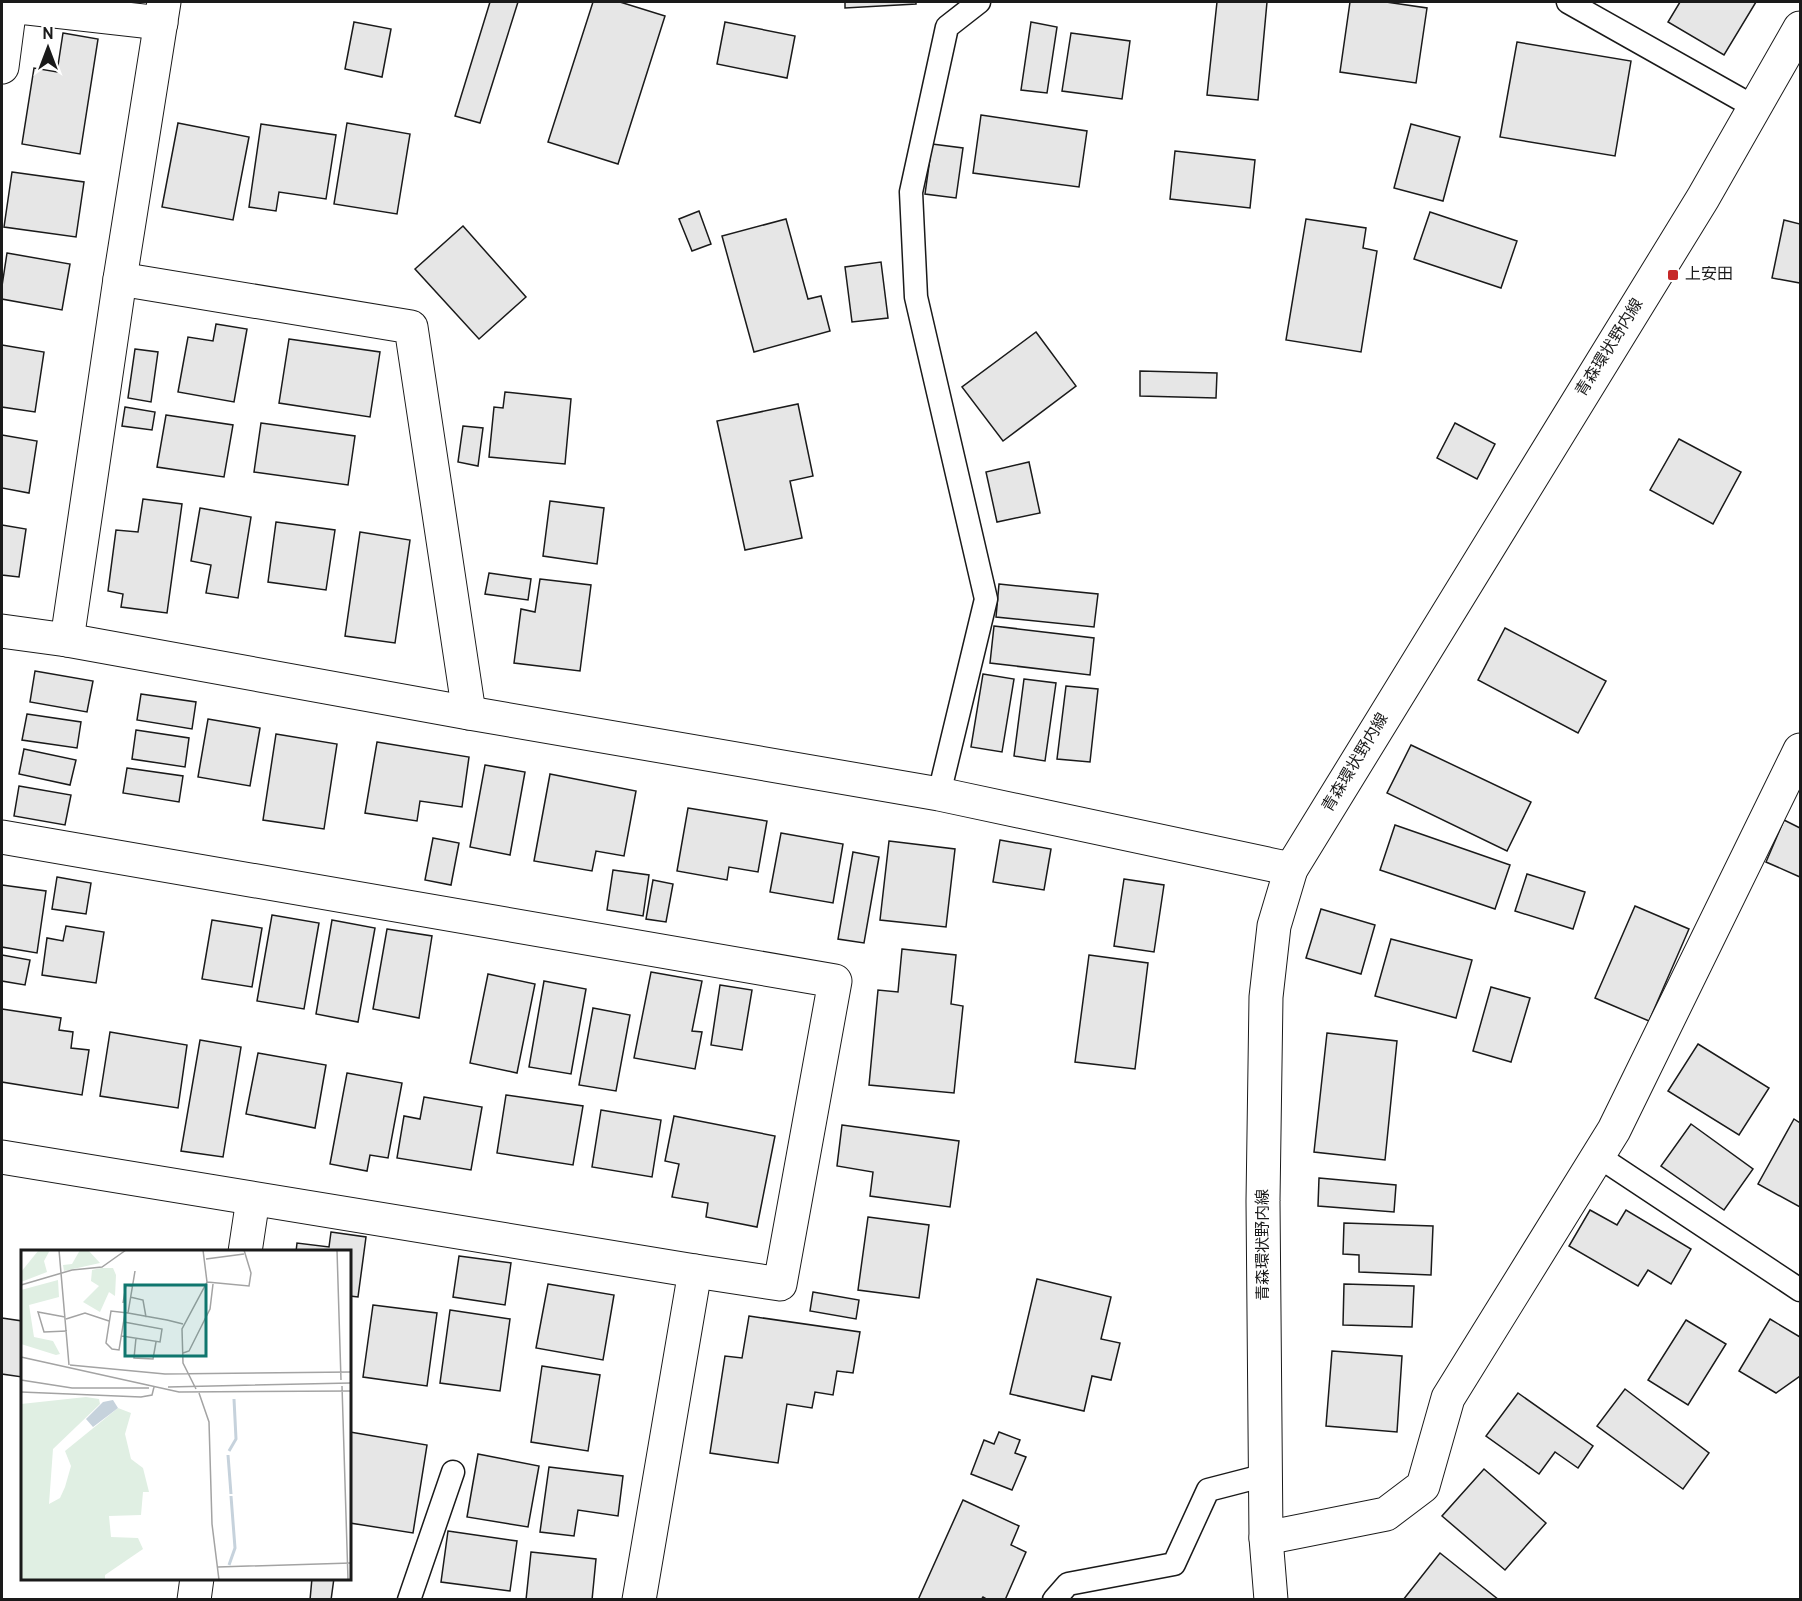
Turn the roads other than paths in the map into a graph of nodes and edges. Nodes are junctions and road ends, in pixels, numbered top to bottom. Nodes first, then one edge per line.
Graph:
1 (979, 2) edge
2 (1568, 2) edge
3 (163, 12) edge
4 (1800, 28) edge
5 (2, 67) edge
6 (1756, 108) junction
7 (120, 279) junction
8 (2, 631) edge
9 (67, 640) junction
10 (469, 713) junction
11 (1800, 750) edge
12 (939, 794) junction
13 (2, 837) edge
14 (1291, 869) junction
15 (1598, 1156) junction
16 (2, 1157) edge
17 (253, 1199) junction
18 (245, 1250) edge
19 (695, 1271) junction
20 (1800, 1290) edge
21 (453, 1472) dead end
22 (1266, 1475) junction
23 (1266, 1538) junction
24 (197, 1580) edge
25 (194, 1599) edge
26 (409, 1599) edge
27 (639, 1599) edge
28 (1054, 1599) edge
29 (1271, 1599) edge

1 - 12 lane
2 - 6 lane
3 - 5 street
3 - 7 street
4 - 6 street, 青森環状野内線
6 - 14 street, 青森環状野内線
7 - 9 street
7 - 10 street
8 - 9 street
9 - 10 street
10 - 12 street
11 - 15 street
12 - 14 street
13 - 19 street
14 - 22 street, 青森環状野内線
15 - 20 lane
15 - 23 street
16 - 17 street
17 - 18 street
17 - 19 street
19 - 27 street
21 - 26 lane
22 - 23 street, 青森環状野内線
22 - 28 lane
23 - 29 street, 青森環状野内線
24 - 25 street

